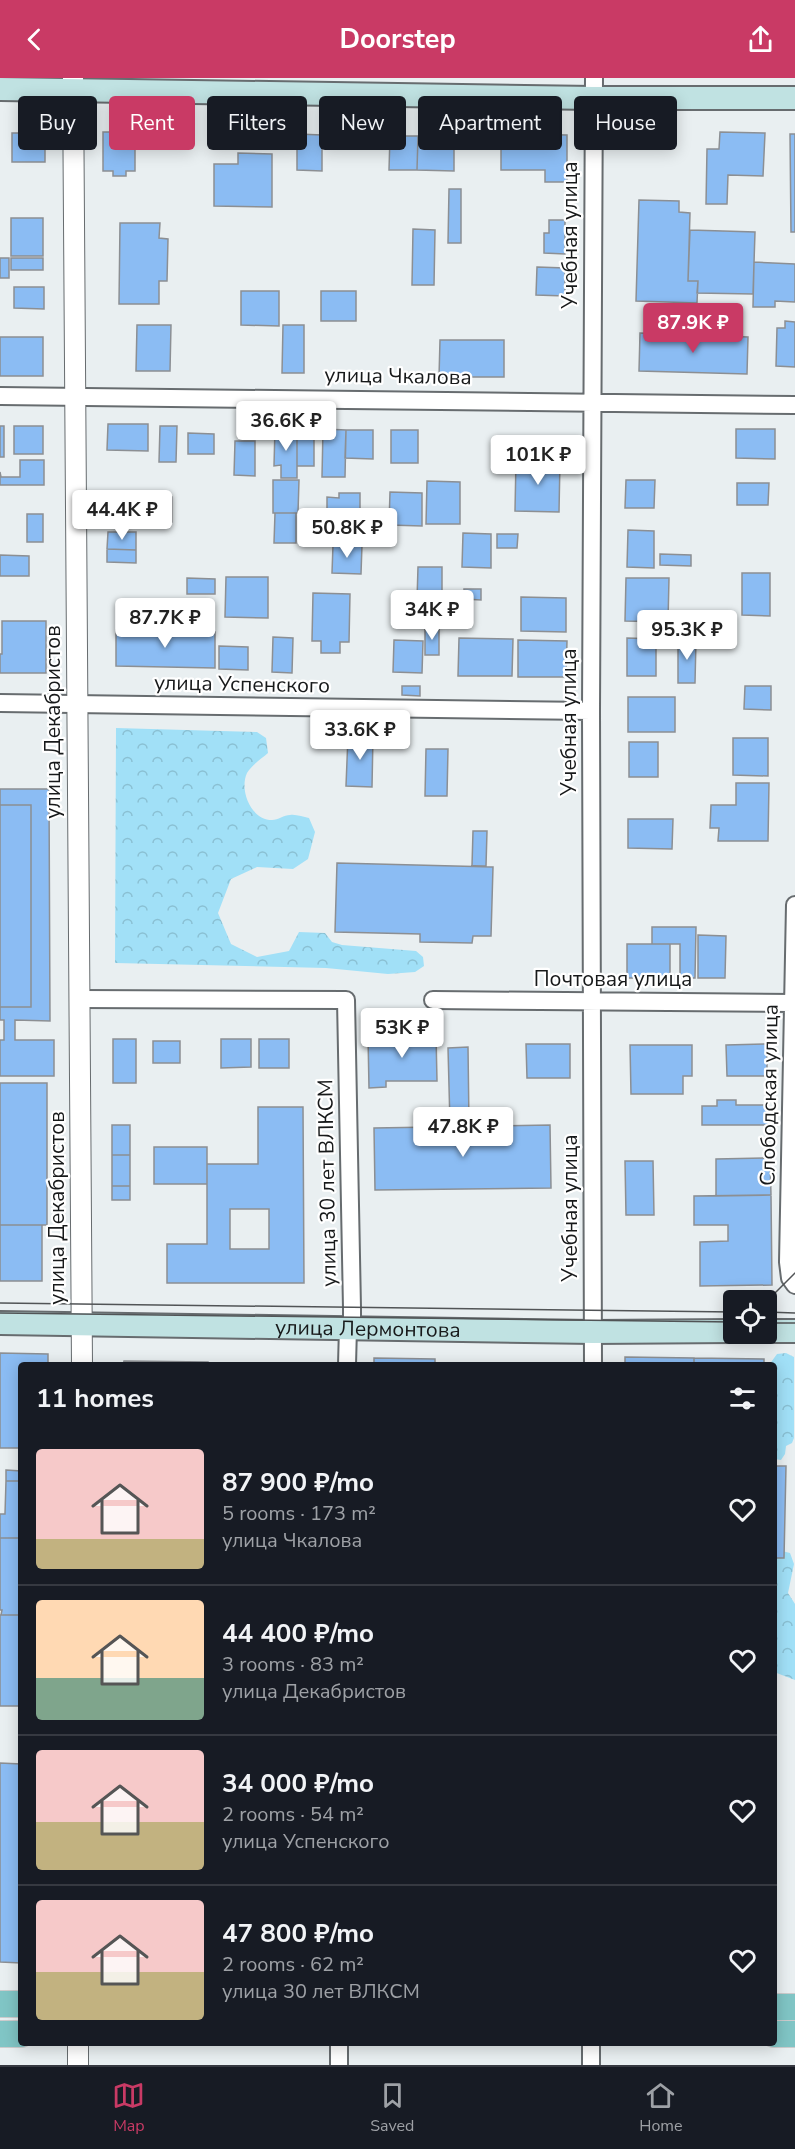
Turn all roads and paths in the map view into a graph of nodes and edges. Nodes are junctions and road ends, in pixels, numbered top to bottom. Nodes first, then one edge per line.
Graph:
1 (73, 84) edge
2 (593, 88) edge
3 (0, 89) edge
4 (795, 98) edge
5 (0, 396) edge
6 (74, 396) junction
7 (591, 402) junction
8 (795, 405) edge
9 (0, 704) edge
10 (76, 704) junction
11 (591, 711) junction
12 (795, 905) edge
13 (794, 992) edge
14 (80, 999) junction
15 (433, 1000) dead end
16 (592, 1001) junction
17 (795, 1285) edge
18 (0, 1323) edge
19 (82, 1323) junction
20 (348, 1327) junction
21 (723, 1331) edge
22 (777, 1331) edge
23 (795, 1331) edge
24 (593, 1332) junction
25 (82, 1362) edge
26 (347, 1362) edge
27 (593, 1362) edge
28 (0, 2004) edge
29 (18, 2004) edge
30 (777, 2007) edge
31 (795, 2007) edge
32 (0, 2034) edge
33 (18, 2034) edge
34 (777, 2034) edge
35 (795, 2034) edge
36 (78, 2046) edge
37 (339, 2046) edge
38 (591, 2046) edge
39 (78, 2065) edge
40 (339, 2065) edge
41 (591, 2065) edge

1 - 2 main road
1 - 3 main road
1 - 6 street, улица Декабристов
2 - 4 main road
2 - 7 street, Учебная улица
5 - 6 street, улица Чкалова
6 - 7 street, улица Чкалова
6 - 10 street, улица Декабристов
7 - 8 street, улица Чкалова
7 - 11 street, Учебная улица
9 - 10 street, улица Успенского
10 - 11 street, улица Успенского
10 - 14 street, улица Декабристов
11 - 16 street, Учебная улица
12 - 13 street, Слободская улица
13 - 16 street, Почтовая улица
13 - 17 street, Слободская улица
14 - 19 street, улица Декабристов
14 - 20 street, улица 30 лет ВЛКСМ
15 - 16 street, Почтовая улица
16 - 24 street, Учебная улица
18 - 19 main road, улица Лермонтова
19 - 20 main road, улица Лермонтова
19 - 25 street, улица Декабристов
20 - 24 main road, улица Лермонтова
20 - 26 street, улица 30 лет ВЛКСМ
21 - 24 main road, улица Лермонтова
22 - 23 main road
24 - 27 street, Учебная улица
28 - 29 main road
30 - 31 main road
32 - 33 main road
34 - 35 main road
36 - 39 street
37 - 40 street
38 - 41 street

